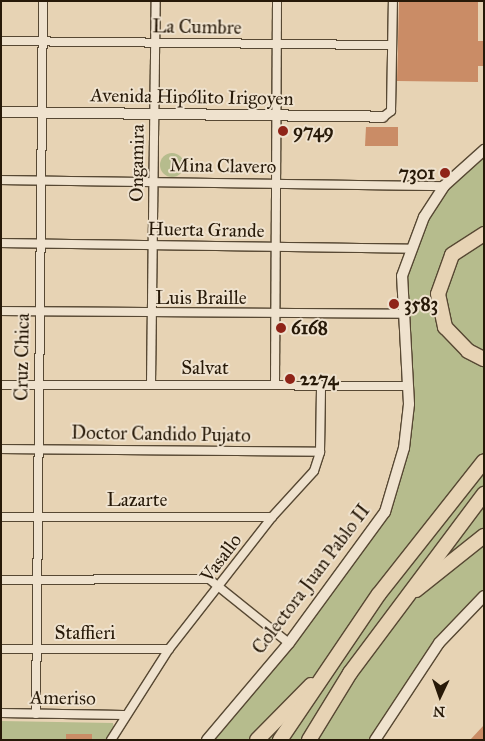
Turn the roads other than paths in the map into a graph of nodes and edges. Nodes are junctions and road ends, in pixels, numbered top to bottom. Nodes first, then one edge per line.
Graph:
1 (43, 1) edge
2 (156, 1) edge
3 (277, 1) edge
4 (392, 1) edge
5 (1, 42) edge
6 (43, 42) junction
7 (155, 43) junction
8 (277, 44) junction
9 (392, 46) junction
10 (1, 112) edge
11 (42, 112) junction
12 (154, 114) junction
13 (276, 116) junction
14 (383, 117) joint
15 (484, 150) edge
16 (1, 180) edge
17 (41, 181) junction
18 (154, 182) junction
19 (276, 184) junction
20 (444, 186) junction
21 (484, 234) edge
22 (1, 243) edge
23 (40, 244) junction
24 (153, 245) junction
25 (276, 247) junction
26 (411, 249) junction
27 (1, 311) edge
28 (39, 312) junction
29 (152, 314) junction
30 (275, 314) junction
31 (402, 314) junction
32 (484, 359) edge
33 (151, 384) junction
34 (275, 384) junction
35 (1, 385) edge
36 (38, 385) junction
37 (321, 385) junction
38 (408, 386) junction
39 (1, 449) edge
40 (38, 449) junction
41 (320, 452) junction
42 (484, 461) edge
43 (484, 494) edge
44 (1, 517) edge
45 (37, 517) junction
46 (272, 517) junction
47 (484, 536) edge
48 (1, 580) edge
49 (37, 580) junction
50 (221, 587) junction
51 (484, 596) edge
52 (400, 603) junction
53 (289, 643) junction
54 (1, 649) edge
55 (36, 649) junction
56 (169, 649) junction
57 (322, 677) junction
58 (1, 713) edge
59 (36, 714) junction
60 (124, 715) junction
61 (110, 740) edge
62 (207, 740) edge
63 (257, 740) edge
64 (280, 740) edge
65 (310, 740) edge
66 (375, 740) edge

1 - 6 street, Cruz Chica
2 - 7 street, Ongamira
3 - 8 street
4 - 9 street
5 - 6 street, La Cumbre
6 - 7 street, La Cumbre
6 - 11 street, Cruz Chica
7 - 8 street, La Cumbre
7 - 12 street, Ongamira
8 - 9 street, La Cumbre
8 - 13 street
9 - 14 street
10 - 11 main road, Avenida Hipólito Irigoyen
11 - 12 main road, Avenida Hipólito Irigoyen
11 - 17 street, Cruz Chica
12 - 13 main road, Avenida Hipólito Irigoyen
12 - 18 street, Ongamira
13 - 14 main road, Avenida Hipólito Irigoyen
13 - 19 street
15 - 20 main road, Colectora Juan Pablo II
16 - 17 street, Mina Clavero
17 - 18 street, Mina Clavero
17 - 23 street, Cruz Chica
18 - 19 street, Mina Clavero
18 - 24 street, Ongamira
19 - 20 street, Mina Clavero
19 - 25 street
20 - 26 main road, Colectora Juan Pablo II
21 - 32 highway
22 - 23 street, Huerta Grande
23 - 24 street, Huerta Grande
23 - 28 street, Cruz Chica
24 - 25 street, Huerta Grande
24 - 29 street, Ongamira
25 - 26 street, Huerta Grande
25 - 30 street
26 - 31 main road, Colectora Juan Pablo II
27 - 28 street, Luis Braille
28 - 29 street, Luis Braille
28 - 36 street, Cruz Chica
29 - 30 street, Luis Braille
29 - 33 street, Ongamira
30 - 31 street, Luis Braille
30 - 34 street
31 - 38 main road, Colectora Juan Pablo II
33 - 34 street, Salvat
33 - 36 street, Salvat
34 - 37 street, Salvat
35 - 36 street, Salvat
36 - 40 street, Cruz Chica
37 - 38 street, Salvat
37 - 41 street, Vasallo
38 - 53 main road, Colectora Juan Pablo II
39 - 40 street, Doctor Candido Pujato
40 - 41 street, Doctor Candido Pujato
40 - 45 street, Cruz Chica
41 - 46 street, Vasallo
42 - 57 highway
43 - 52 highway
44 - 45 street, Lazarte
45 - 46 street, Lazarte
45 - 49 street, Cruz Chica
46 - 50 street, Vasallo
47 - 52 highway
48 - 49 street
49 - 50 street
49 - 55 street, Cruz Chica
50 - 53 street
50 - 56 street, Vasallo
51 - 66 main road
52 - 65 highway
53 - 62 main road, Colectora Juan Pablo II
54 - 55 street, Staffieri
55 - 56 street, Staffieri
55 - 59 street, Cruz Chica
56 - 60 street, Vasallo
57 - 63 highway
57 - 64 highway
58 - 59 street, Ameriso
59 - 60 street, Ameriso
60 - 61 street, Vasallo

